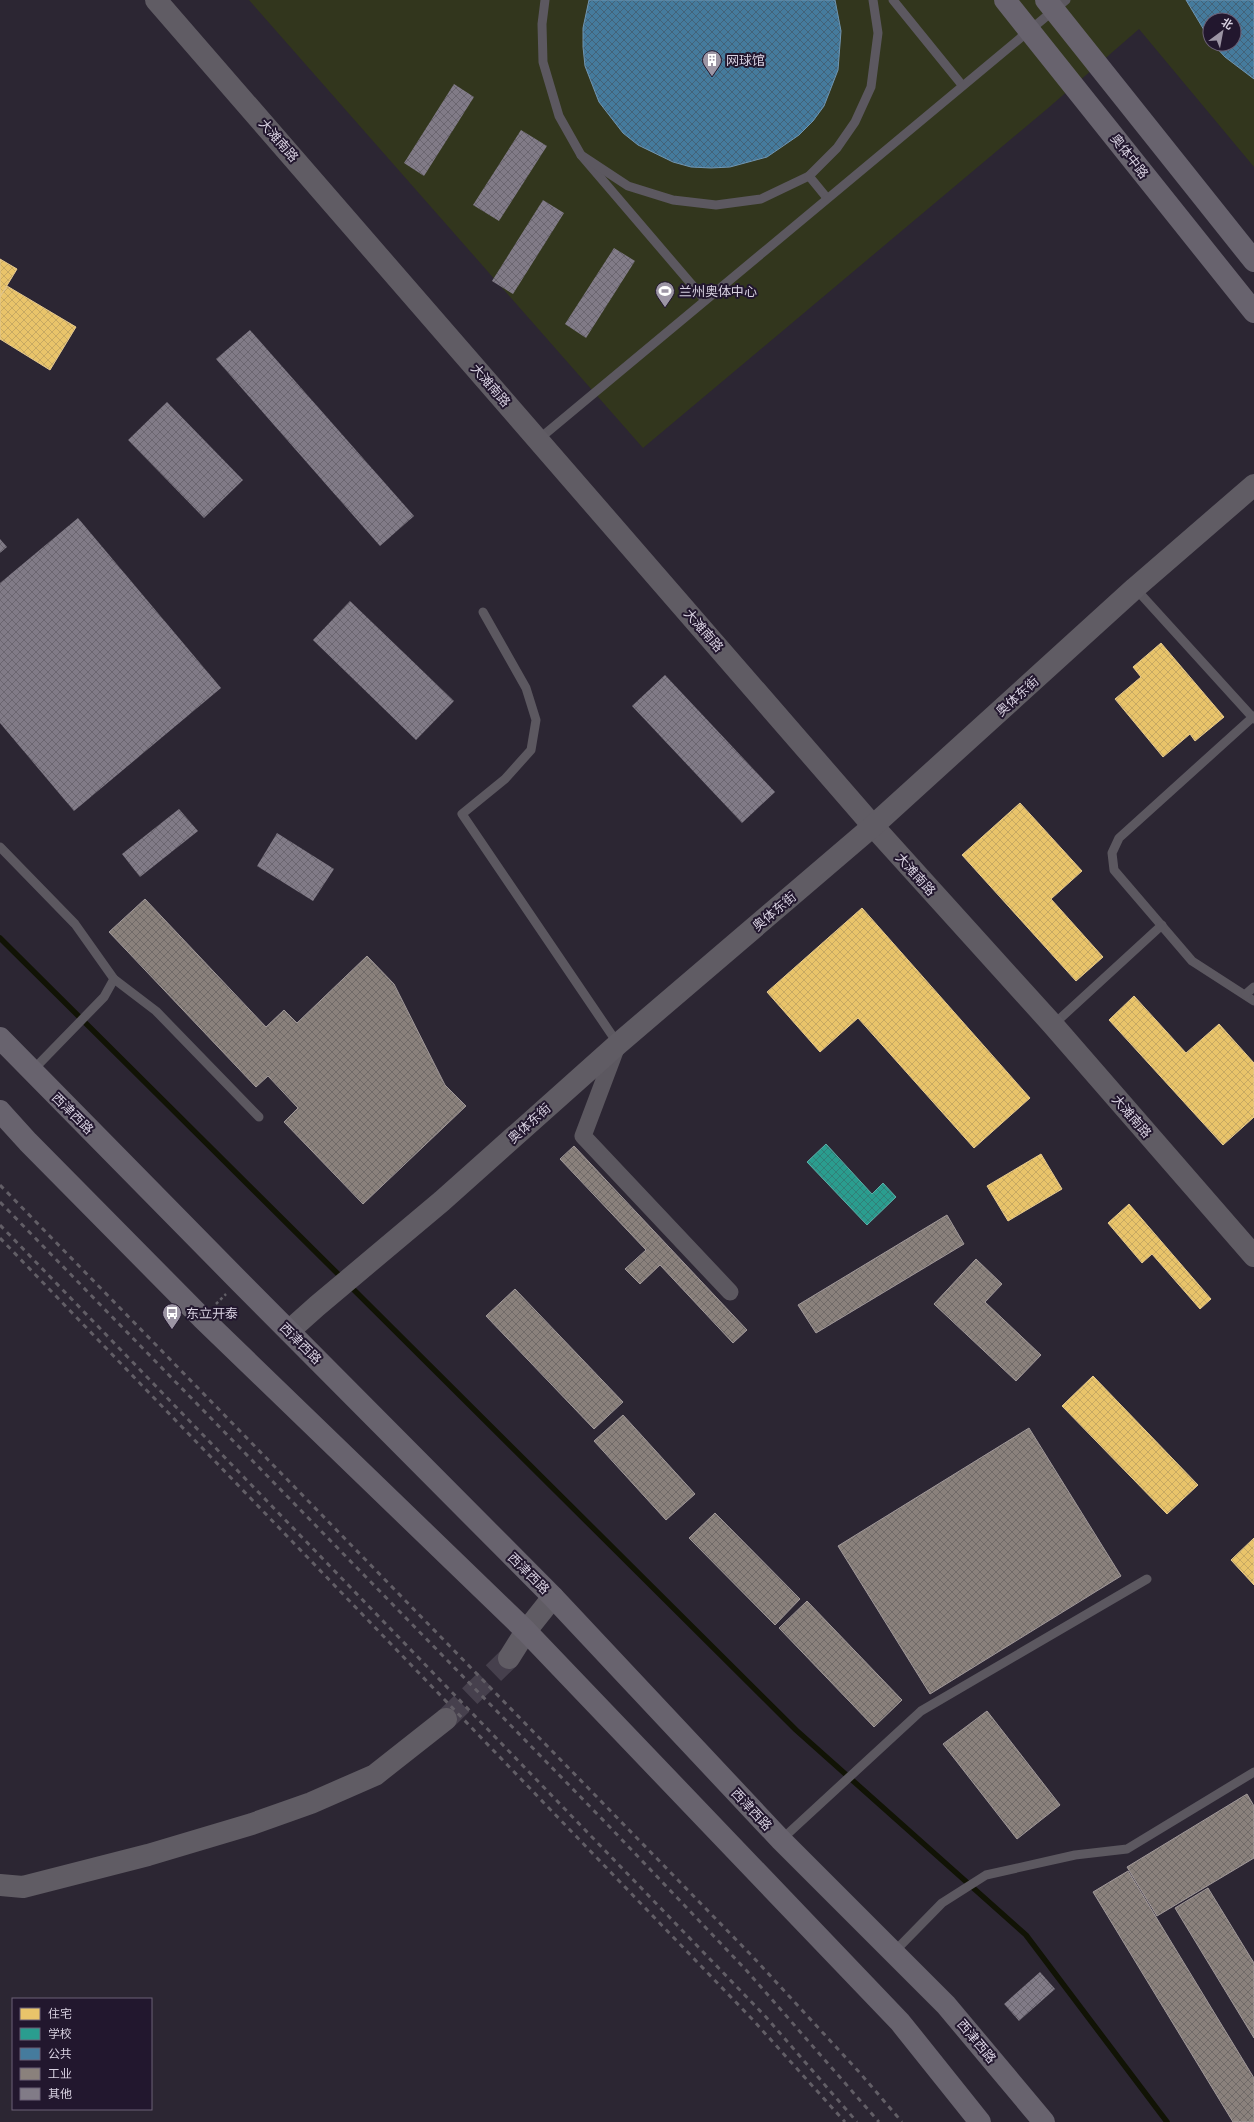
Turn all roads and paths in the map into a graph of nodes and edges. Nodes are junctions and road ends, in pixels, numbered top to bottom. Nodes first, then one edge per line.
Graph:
1 (156, 0) edge
2 (545, 0) edge
3 (873, 0) edge
4 (893, 0) edge
5 (1005, 0) edge
6 (1055, 3) edge
7 (1029, 29) junction
8 (962, 85) junction
9 (582, 155) junction
10 (809, 176) junction
11 (827, 198) junction
12 (1254, 261) edge
13 (705, 300) junction
14 (1254, 312) edge
15 (539, 439) junction
16 (1254, 484) edge
17 (1135, 588) junction
18 (483, 612) dead end
19 (1253, 717) edge
20 (873, 826) junction
21 (0, 847) edge
22 (1162, 925) junction
23 (114, 979) junction
24 (1254, 987) edge
25 (1246, 994) junction
26 (1254, 1001) edge
27 (1053, 1024) junction
28 (0, 1038) edge
29 (618, 1044) junction
30 (32, 1072) junction
31 (0, 1111) edge
32 (258, 1117) dead end
33 (1254, 1256) edge
34 (239, 1281) junction
35 (730, 1292) dead end
36 (202, 1318) junction
37 (289, 1331) junction
38 (1147, 1579) dead end
39 (553, 1596) junction
40 (526, 1631) junction
41 (509, 1658) tunnel mouth
42 (446, 1719) tunnel mouth
43 (1254, 1772) edge
44 (782, 1840) junction
45 (0, 1885) edge
46 (894, 1952) junction
47 (980, 2122) edge
48 (1044, 2122) edge

1 - 15 street, 大滩南路
2 - 9 lane
3 - 10 lane
4 - 8 lane
5 - 7 main road, 奥体中路
6 - 7 lane
6 - 12 main road
7 - 8 lane
7 - 14 main road, 奥体中路
8 - 11 lane
9 - 10 lane
9 - 13 lane
10 - 11 lane
11 - 13 lane
13 - 15 lane
15 - 20 street, 大滩南路
16 - 17 street, 奥体东街
17 - 19 lane
17 - 20 street, 奥体东街
18 - 29 lane
19 - 22 lane
20 - 27 street, 大滩南路
20 - 29 street, 奥体东街
21 - 23 lane
22 - 25 lane
22 - 27 lane
23 - 30 lane
23 - 32 lane
24 - 25 lane
25 - 26 lane
27 - 33 street, 大滩南路
28 - 30 main road, 西津西路
29 - 35 street
29 - 37 street, 奥体东街
30 - 34 main road, 西津西路
31 - 36 main road
34 - 36 path
34 - 37 main road, 西津西路
36 - 40 main road
37 - 39 main road, 西津西路
38 - 44 lane
39 - 40 street
39 - 44 main road, 西津西路
40 - 41 street
40 - 47 main road
42 - 45 street
43 - 46 lane
44 - 46 main road, 西津西路
46 - 48 main road, 西津西路

